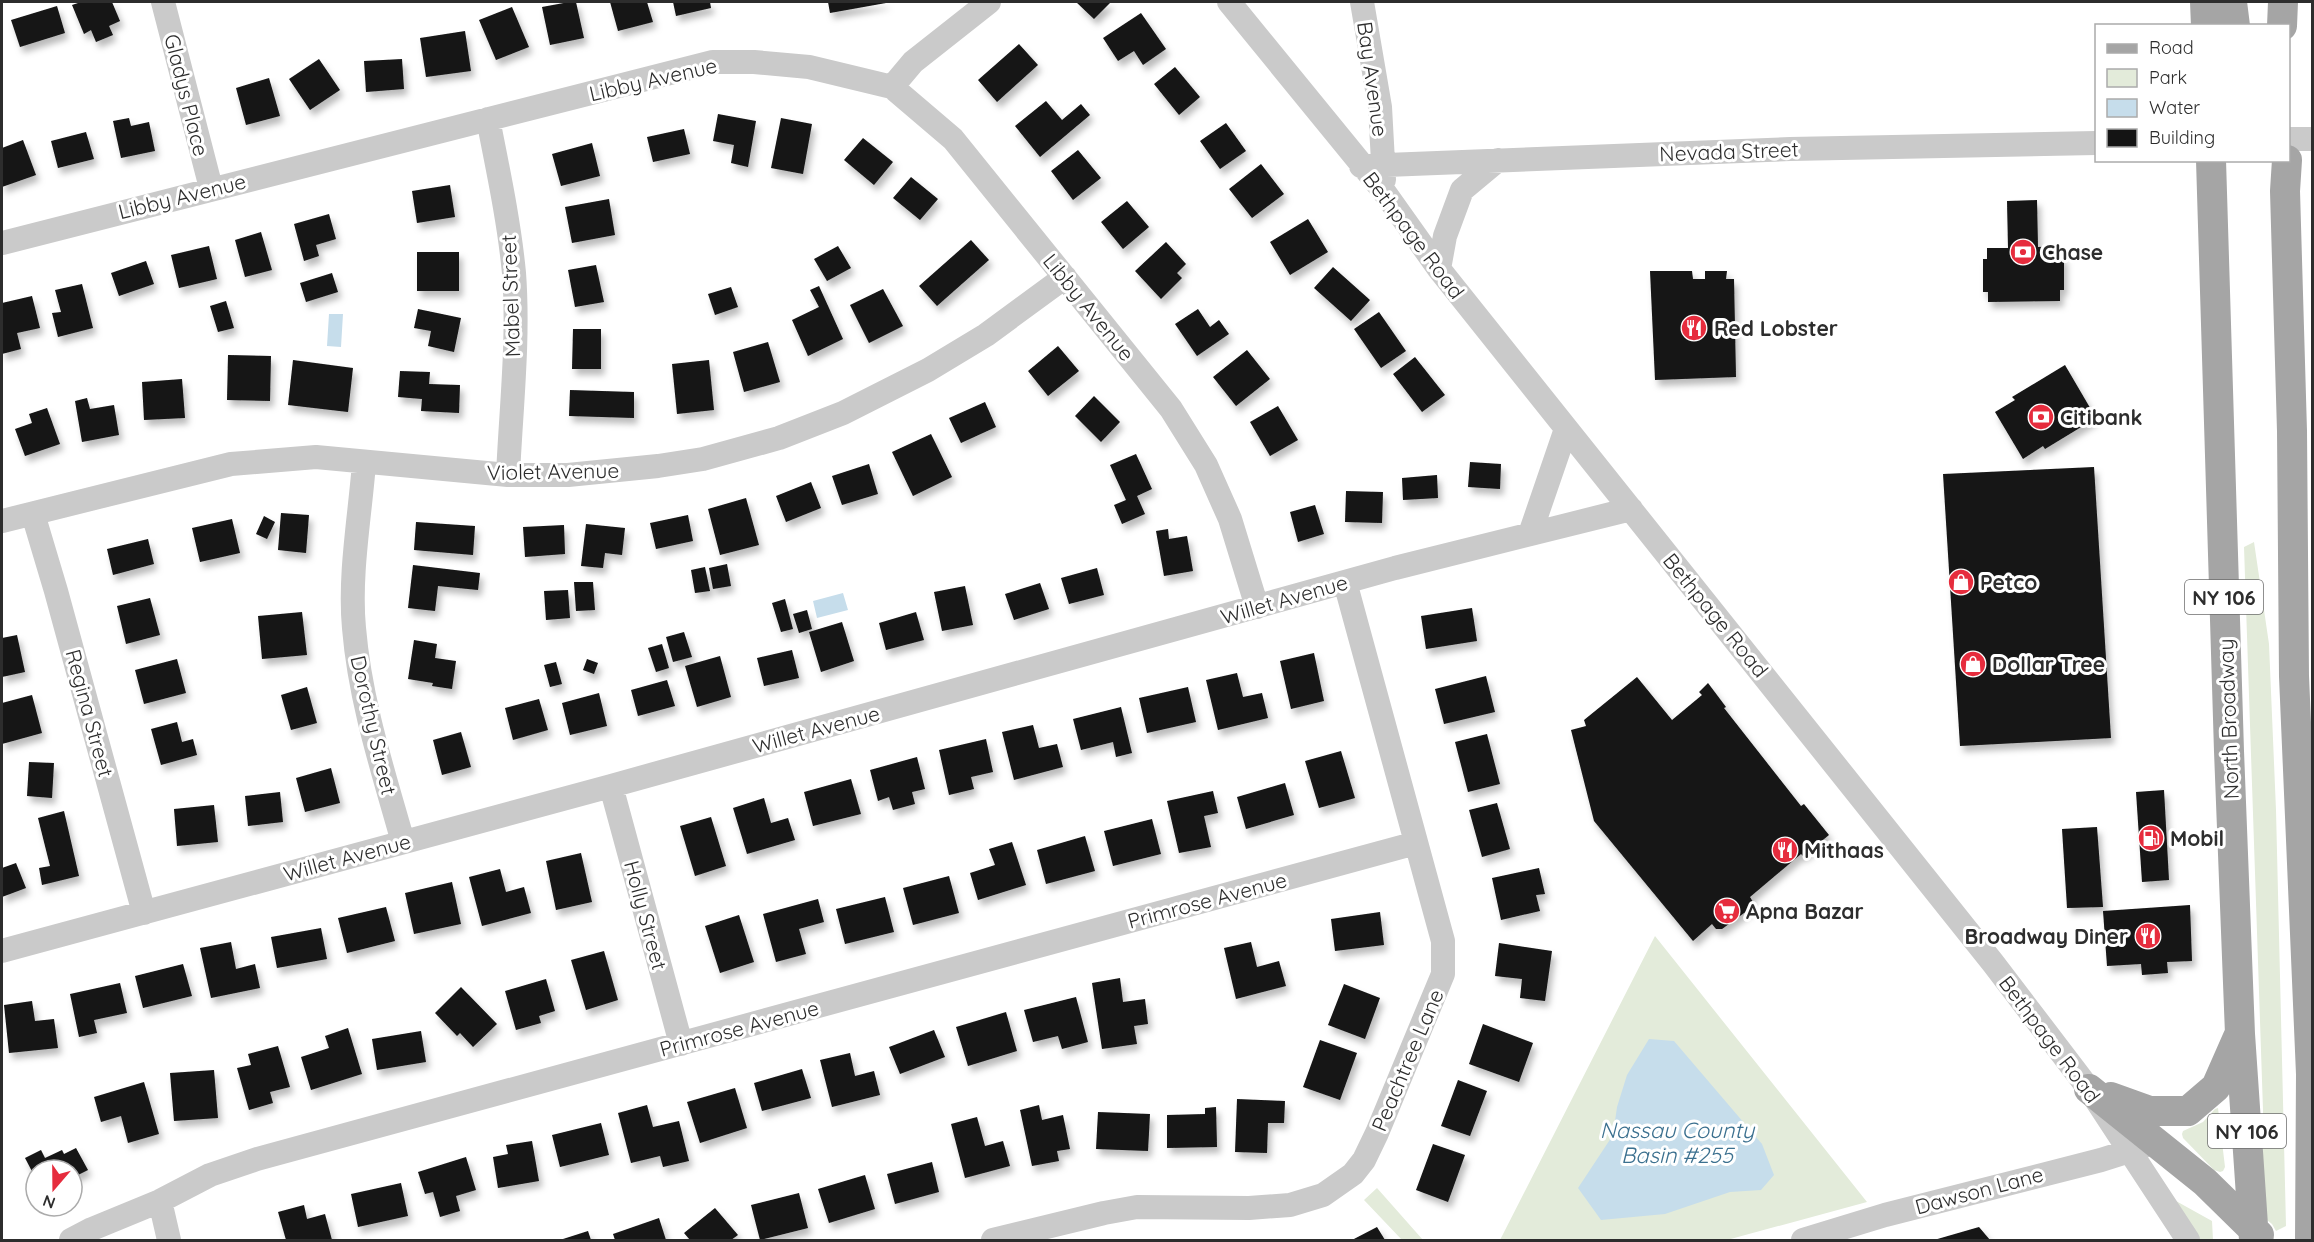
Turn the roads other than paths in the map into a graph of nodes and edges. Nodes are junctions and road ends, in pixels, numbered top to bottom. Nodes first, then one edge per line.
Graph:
1 (163, 2) edge
2 (989, 2) edge
3 (1229, 2) edge
4 (1362, 2) edge
5 (2205, 2) edge
6 (2232, 2) edge
7 (2283, 2) edge
8 (2206, 24) edge
9 (2235, 24) edge
10 (2282, 24) edge
11 (892, 87) junction
12 (488, 119) junction
13 (2313, 139) edge
14 (2290, 140) edge
15 (2095, 143) edge
16 (1498, 160) junction
17 (2211, 162) edge
18 (2287, 162) edge
19 (1372, 165) junction
20 (211, 188) junction
21 (1385, 193) joint
22 (2, 243) edge
23 (1439, 269) junction
24 (1065, 277) junction
25 (1566, 429) junction
26 (364, 463) junction
27 (508, 475) junction
28 (1630, 508) junction
29 (33, 514) junction
30 (2, 521) edge
31 (1530, 534) junction
32 (1345, 582) junction
33 (1257, 607) junction
34 (2305, 740) edge
35 (611, 786) junction
36 (403, 842) junction
37 (1416, 843) junction
38 (144, 913) junction
39 (2, 951) edge
40 (2240, 1034) junction
41 (681, 1044) junction
42 (2089, 1089) junction
43 (2143, 1147) junction
44 (160, 1201) junction
45 (1049, 1233) edge
46 (2257, 1236) edge
47 (71, 1240) edge
48 (169, 1240) edge
49 (993, 1240) edge
50 (1803, 1240) edge
51 (2188, 1240) edge
52 (2310, 1240) edge

1 - 20 street, Gladys Place
2 - 11 street
3 - 19 street, Bethpage Road
4 - 19 street, Bay Avenue
5 - 8 main road
6 - 9 main road
7 - 10 main road
11 - 12 street, Libby Avenue
11 - 24 street, Libby Avenue
12 - 20 street, Libby Avenue
12 - 27 street, Mabel Street
13 - 14 street
15 - 16 street, Nevada Street
16 - 19 street, Nevada Street
16 - 23 street
17 - 40 main road, North Broadway / NY 106
18 - 34 main road, NY 106
19 - 21 street, Bay Avenue
20 - 22 street, Libby Avenue
21 - 23 street, Bethpage Road
23 - 25 street, Bethpage Road
24 - 27 street, Violet Avenue
24 - 33 street, Libby Avenue
25 - 28 street, Bethpage Road
25 - 31 street
26 - 27 street, Violet Avenue
26 - 29 street, Violet Avenue
26 - 36 street, Dorothy Street
28 - 31 street, Willet Avenue
28 - 42 street, Bethpage Road
29 - 30 street, Violet Avenue
29 - 38 street, Regina Street
31 - 32 street, Willet Avenue
32 - 33 street, Willet Avenue
32 - 37 street, Peachtree Lane
33 - 35 street, Willet Avenue
34 - 52 main road, NY 106
35 - 36 street, Willet Avenue
35 - 41 street, Holly Street
36 - 38 street, Willet Avenue
37 - 41 street, Primrose Avenue
37 - 45 street, Peachtree Lane
38 - 39 street, Willet Avenue
40 - 42 main road
40 - 46 main road, North Broadway / NY 106
41 - 44 street, Primrose Avenue
42 - 43 main road
43 - 46 main road
43 - 50 street, Dawson Lane
43 - 51 street
44 - 47 street, Primrose Avenue
44 - 48 street
45 - 49 street, Peachtree Lane

